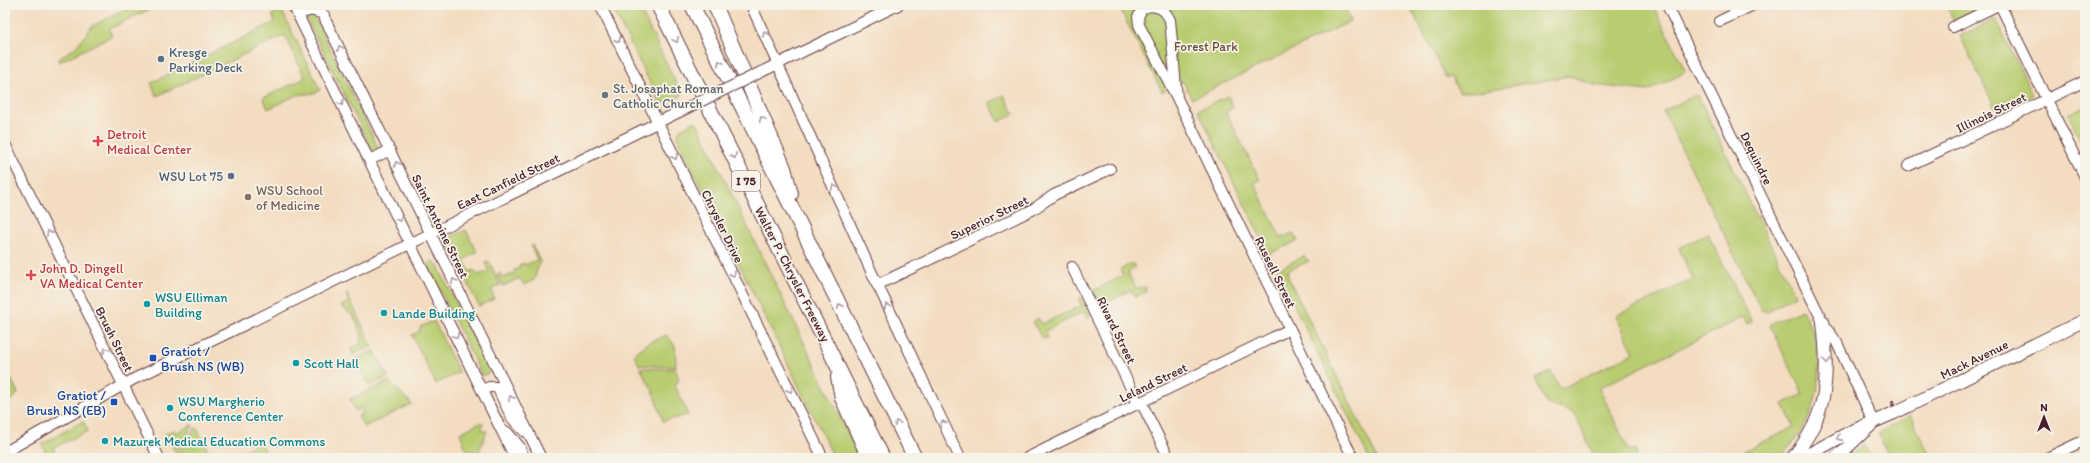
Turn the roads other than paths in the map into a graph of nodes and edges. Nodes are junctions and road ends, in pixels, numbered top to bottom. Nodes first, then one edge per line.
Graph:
1 (293, 5) edge
2 (318, 5) edge
3 (600, 5) edge
4 (658, 5) edge
5 (692, 5) edge
6 (715, 5) edge
7 (751, 5) edge
8 (898, 5) edge
9 (1667, 5) edge
10 (1753, 5) edge
11 (1999, 5) edge
12 (298, 15) junction
13 (324, 15) junction
14 (1720, 21) dead end
15 (1953, 27) dead end
16 (779, 63) junction
17 (2085, 81) edge
18 (1177, 98) junction
19 (2047, 100) junction
20 (658, 122) junction
21 (5, 144) edge
22 (390, 150) junction
23 (370, 160) junction
24 (1908, 166) dead end
25 (1110, 169) dead end
26 (2085, 177) edge
27 (799, 224) junction
28 (430, 234) junction
29 (410, 244) junction
30 (1072, 267) dead end
31 (877, 285) junction
32 (2085, 320) edge
33 (1823, 322) junction
34 (1290, 329) junction
35 (833, 356) junction
36 (123, 385) junction
37 (483, 390) junction
38 (1140, 403) junction
39 (1872, 417) junction
40 (498, 421) junction
41 (531, 438) junction
42 (2085, 440) edge
43 (5, 452) edge
44 (159, 458) edge
45 (515, 458) edge
46 (524, 458) edge
47 (541, 458) edge
48 (823, 458) edge
49 (869, 458) edge
50 (883, 458) edge
51 (915, 458) edge
52 (960, 458) edge
53 (1027, 458) edge
54 (1169, 458) edge
55 (1353, 458) edge
56 (1792, 458) edge
57 (1802, 458) edge
58 (1836, 458) edge
59 (2046, 458) edge

1 - 12 street
2 - 13 street, Saint Antoine Street
3 -> 20 street, Chrysler Drive
4 -> 35 highway, Walter P. Chrysler Freeway / I 75
27 -> 5 highway, Walter P. Chrysler Freeway / I 75
27 -> 6 highway
16 -> 7 street
8 - 16 street, East Canfield Street
9 - 33 street, Dequindre
10 - 14 street
11 - 15 street
11 - 19 street
12 - 13 street
12 -> 23 street
22 -> 13 street, Saint Antoine Street
16 - 20 street, East Canfield Street, bridge
31 -> 16 street
17 - 19 street, Illinois Street
18 - 18 street, Russell Street
18 - 34 street, Russell Street
19 - 24 street, Illinois Street
19 - 26 street
20 - 28 street, East Canfield Street
20 -> 48 street, Chrysler Drive
36 -> 21 street, Brush Street
22 - 23 street
28 -> 22 street, Saint Antoine Street
23 -> 29 street
25 - 31 street, Superior Street
51 -> 27 highway, Walter P. Chrysler Freeway / I 75
28 - 29 street, East Canfield Street
41 -> 28 street, Saint Antoine Street
29 - 36 street, East Canfield Street
29 -> 37 street
30 - 38 street, Rivard Street
52 -> 31 street
32 - 39 main road, Mack Avenue
33 - 39 street, Dequindre
33 -> 56 main road
34 - 38 street, Leland Street
34 - 55 street, Russell Street
35 - 49 highway
35 - 50 highway, Walter P. Chrysler Freeway / I 75
36 - 43 street, East Canfield Street
36 - 44 street, Brush Street
37 - 40 street
37 - 41 street
38 - 53 street, Leland Street
38 - 54 street, Rivard Street
39 -> 57 main road, Mack Avenue
39 - 58 main road, Mack Avenue
40 - 45 street
40 - 46 street
41 - 47 street, Saint Antoine Street
42 - 59 street

